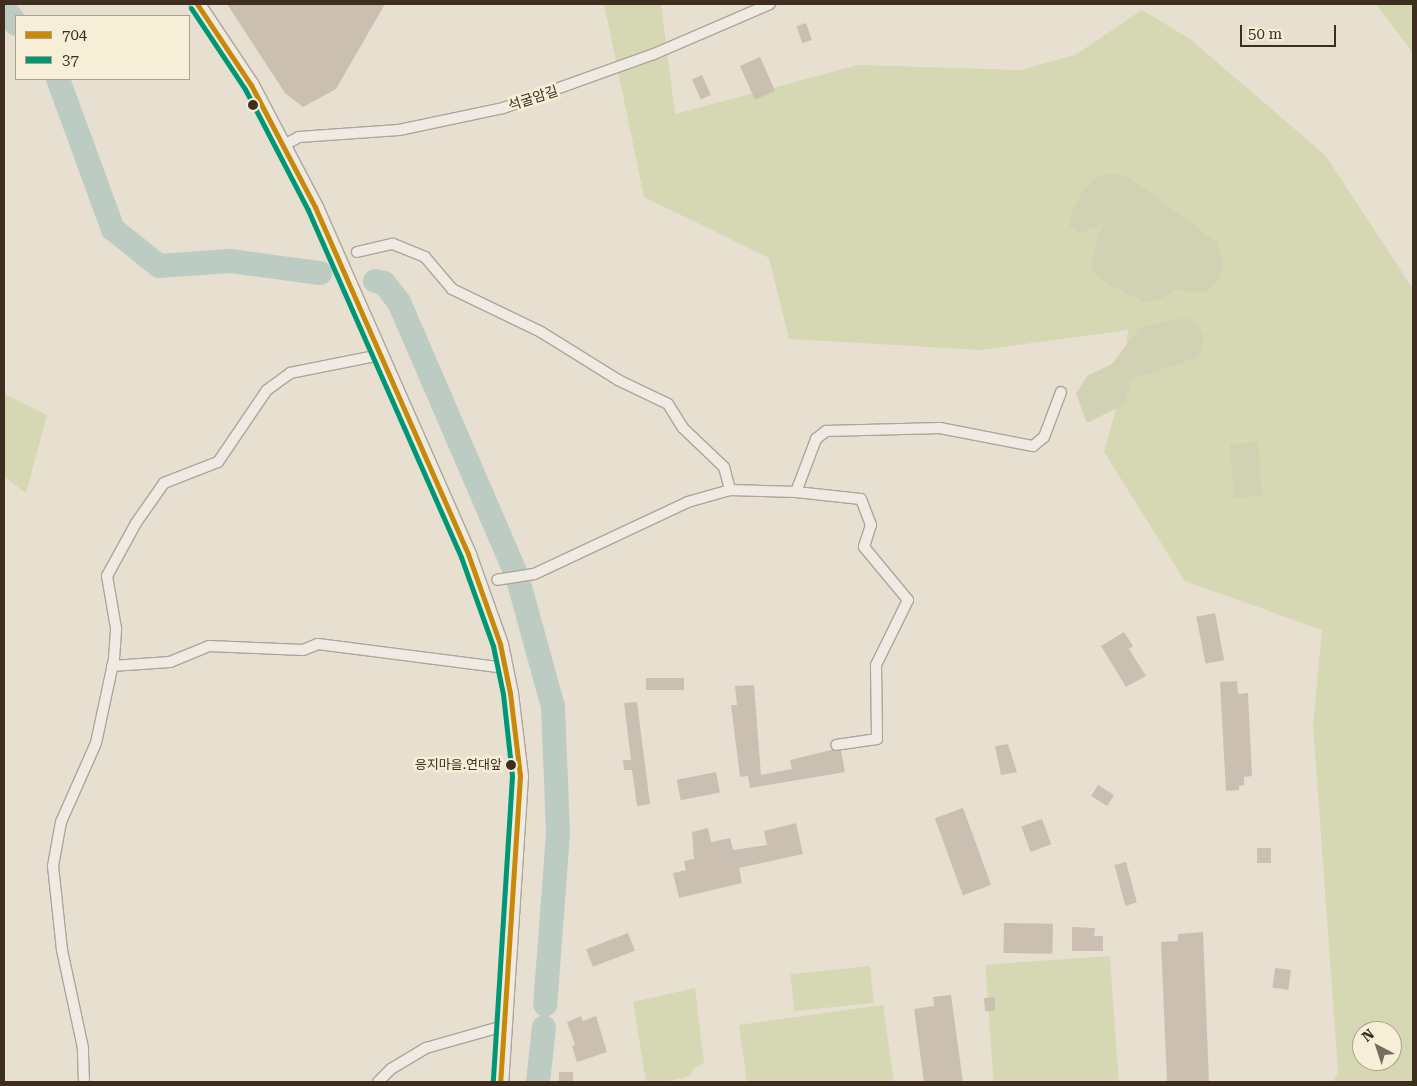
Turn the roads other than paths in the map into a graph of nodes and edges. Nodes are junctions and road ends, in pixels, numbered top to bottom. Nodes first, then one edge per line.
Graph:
1 (197, 4) edge
2 (770, 4) edge
3 (284, 144) junction
4 (357, 252) dead end
5 (380, 355) junction
6 (1061, 392) dead end
7 (730, 490) junction
8 (796, 492) junction
9 (498, 580) dead end
10 (112, 666) junction
11 (505, 668) junction
12 (836, 745) dead end
13 (504, 1026) junction
14 (84, 1082) edge
15 (378, 1082) edge
16 (500, 1082) edge

1 - 3 street
2 - 3 street, 석굴암길
3 - 5 street
4 - 7 street
5 - 10 street
5 - 11 street
6 - 8 street
7 - 8 street
7 - 9 street
8 - 12 street
10 - 11 street
10 - 14 street
11 - 13 street
13 - 15 street
13 - 16 street

